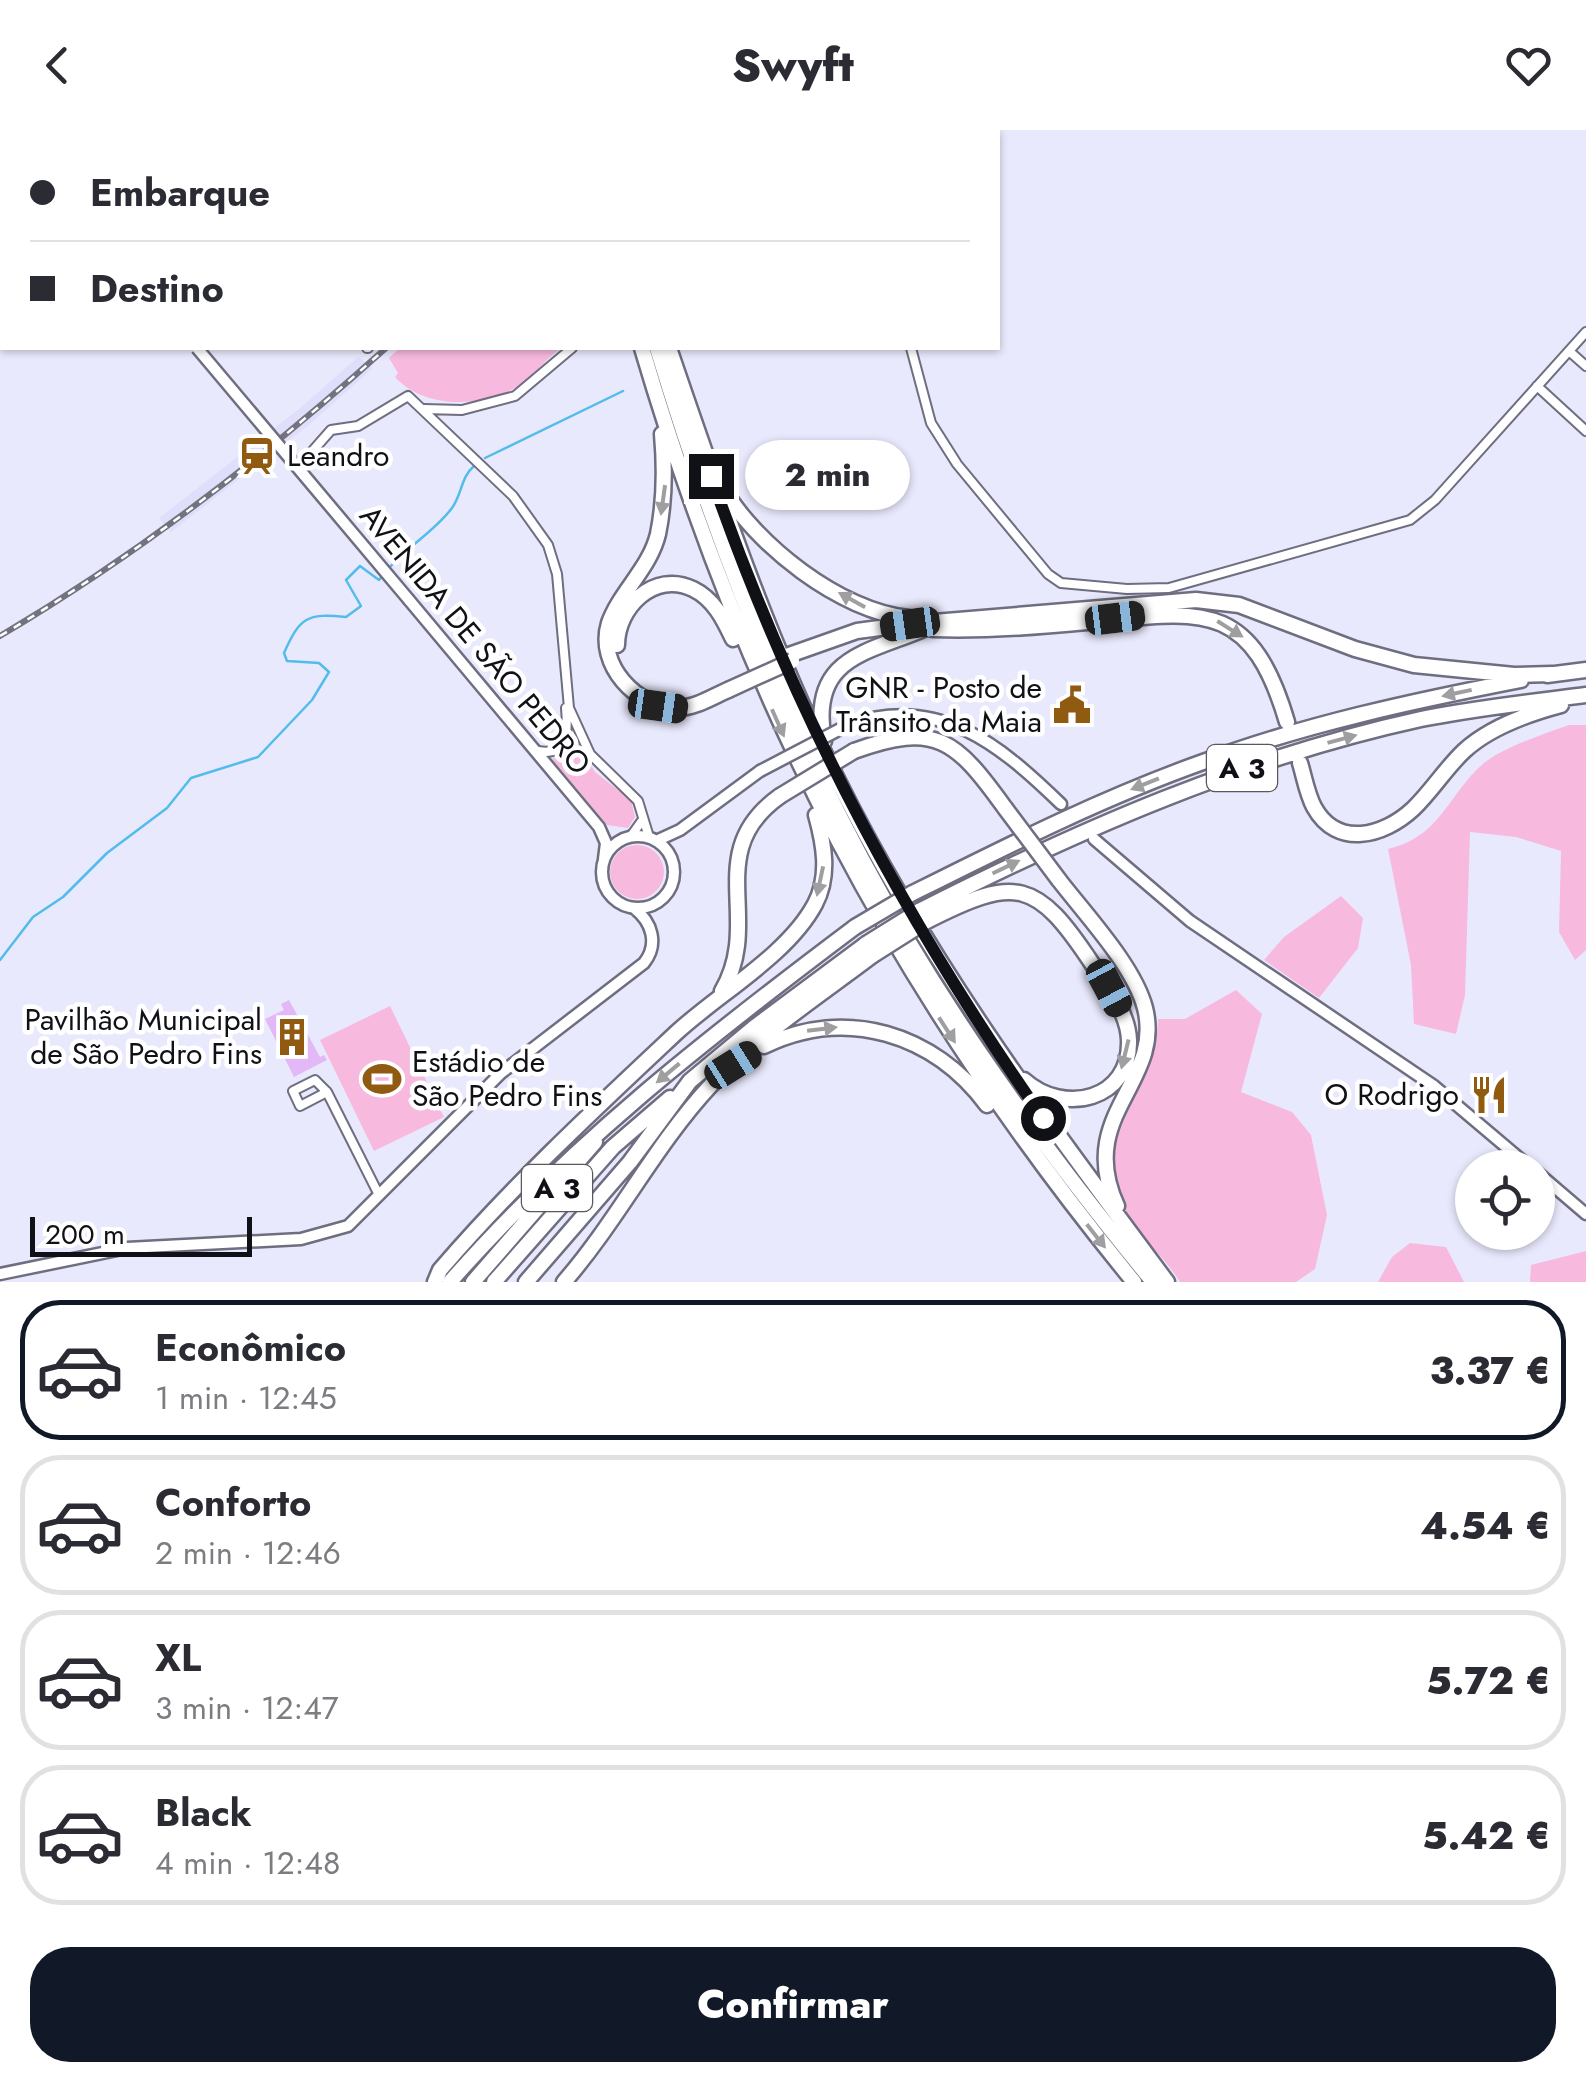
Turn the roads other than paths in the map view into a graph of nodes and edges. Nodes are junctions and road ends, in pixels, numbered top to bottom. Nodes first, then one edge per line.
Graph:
1 (1586, 332) edge
2 (199, 350) edge
3 (570, 350) edge
4 (643, 350) edge
5 (658, 350) edge
6 (671, 350) edge
7 (911, 350) edge
8 (1569, 351) junction
9 (1586, 366) edge
10 (1537, 386) junction
11 (658, 403) junction
12 (424, 409) junction
13 (1586, 430) edge
14 (700, 444) junction
15 (310, 455) dead end
16 (946, 620) junction
17 (926, 628) junction
18 (750, 658) junction
19 (790, 658) junction
20 (1586, 670) edge
21 (1552, 674) junction
22 (726, 686) junction
23 (565, 689) junction
24 (1586, 697) edge
25 (1288, 722) dead end
26 (534, 749) junction
27 (1300, 762) dead end
28 (837, 780) junction
29 (808, 786) junction
30 (1061, 804) tunnel mouth
31 (642, 818) junction
32 (690, 824) junction
33 (600, 827) junction
34 (627, 838) junction
35 (652, 839) junction
36 (1094, 839) tunnel mouth
37 (604, 858) junction
38 (674, 867) junction
39 (659, 901) junction
40 (634, 908) junction
41 (922, 916) junction
42 (649, 925) junction
43 (870, 949) junction
44 (716, 1000) junction
45 (995, 1050) junction
46 (733, 1065) junction
47 (690, 1082) junction
48 (327, 1092) dead end
49 (608, 1126) junction
50 (1023, 1140) junction
51 (1509, 1150) edge
52 (1555, 1188) edge
53 (379, 1195) junction
54 (1586, 1214) edge
55 (1132, 1234) junction
56 (0, 1274) edge
57 (435, 1282) edge
58 (450, 1282) edge
59 (473, 1282) edge
60 (494, 1282) edge
61 (526, 1282) edge
62 (564, 1282) edge
63 (1134, 1282) edge
64 (1152, 1282) edge
65 (1167, 1282) edge

1 - 8 street
2 - 26 street, AVENIDA DE SÃO PEDRO, bridge
3 - 12 street
4 - 11 highway
5 - 64 highway
6 - 14 highway
7 - 10 street
8 - 9 street
8 - 10 street
10 - 13 street
11 - 18 highway
11 -> 22 highway
12 - 15 street
12 - 23 street
16 -> 14 highway
14 - 28 highway
16 - 19 highway
16 - 21 highway
17 - 19 highway
17 -> 25 highway
17 - 28 highway
18 - 22 highway
18 -> 29 highway
19 - 22 highway, bridge
20 - 21 highway, A 3
21 -> 49 highway, A 3, bridge
23 - 26 street
23 - 31 street
24 - 27 highway
41 -> 24 highway, A 3
26 - 33 street, AVENIDA DE SÃO PEDRO
28 - 45 highway
29 -> 44 highway
29 -> 50 highway
30 - 32 street, bridge
31 - 34 street
31 - 35 street
32 - 35 street
32 - 38 street
33 - 34 street, AVENIDA DE SÃO PEDRO
33 - 37 street
34 - 35 street
34 - 37 street
35 - 38 street
36 - 51 street
37 - 40 street
38 - 39 street
39 - 40 street
39 - 42 street
40 - 42 street
41 - 43 highway, bridge
41 -> 45 highway
42 - 53 street
43 - 46 highway
43 - 47 highway, A 3
44 - 55 highway, bridge
44 - 57 highway
45 - 55 highway
46 -> 50 highway
46 - 62 highway
47 - 60 highway, A 3
47 - 61 highway, A 3
48 - 53 street
49 - 58 highway, A 3
49 - 59 highway, A 3
50 -> 63 highway
52 - 54 street
53 - 56 street
55 - 65 highway

